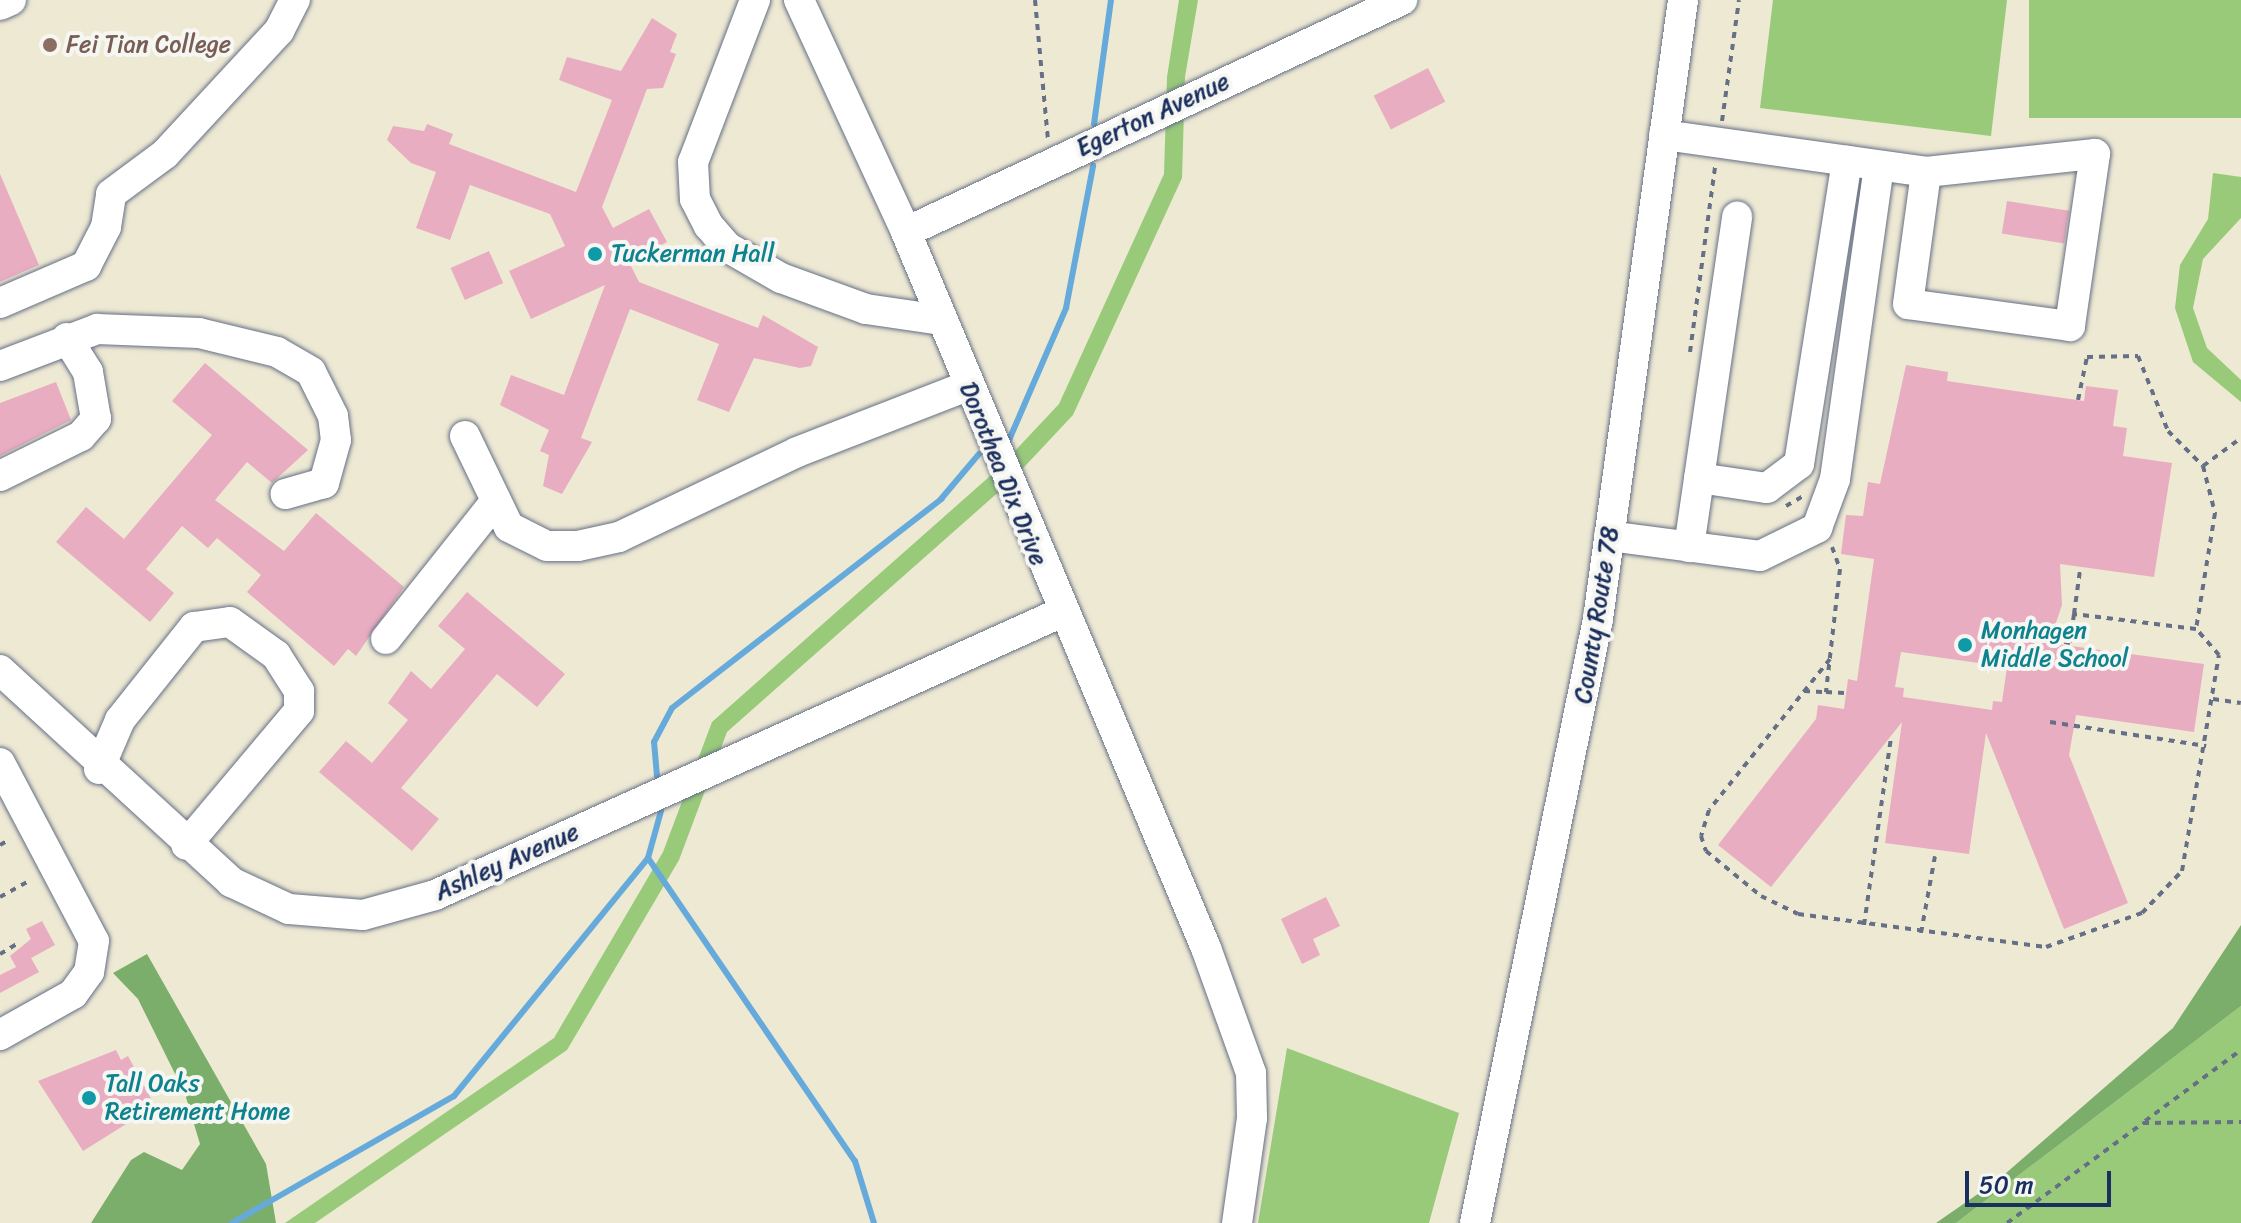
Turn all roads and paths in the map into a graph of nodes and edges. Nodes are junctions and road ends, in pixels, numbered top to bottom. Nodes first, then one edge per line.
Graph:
1 (11, 0) edge
2 (295, 0) edge
3 (755, 0) edge
4 (799, 0) edge
5 (1035, 0) edge
6 (1402, 0) edge
7 (1683, 0) edge
8 (1739, 0) edge
9 (0, 5) edge
10 (1721, 131) dead end
11 (1664, 135) junction
12 (1717, 154) dead end
13 (1052, 161) junction
14 (1863, 164) junction
15 (1926, 172) junction
16 (1737, 216) dead end
17 (906, 232) junction
18 (0, 303) edge
19 (941, 320) junction
20 (67, 338) junction
21 (1689, 359) dead end
22 (0, 366) edge
23 (967, 386) junction
24 (2078, 400) dead end
25 (465, 436) dead end
26 (2241, 438) edge
27 (2203, 466) junction
28 (0, 476) edge
29 (1699, 478) junction
30 (286, 494) dead end
31 (495, 502) junction
32 (1793, 504) dead end
33 (1817, 528) junction
34 (1609, 536) junction
35 (1689, 547) junction
36 (2080, 570) dead end
37 (1060, 613) junction
38 (2074, 614) junction
39 (2196, 629) junction
40 (386, 639) dead end
41 (2052, 639) dead end
42 (1830, 659) junction
43 (0, 670) edge
44 (1804, 691) junction
45 (1826, 692) junction
46 (1844, 693) dead end
47 (2213, 699) junction
48 (2241, 703) edge
49 (2050, 722) dead end
50 (1891, 737) dead end
51 (2206, 746) junction
52 (0, 763) edge
53 (99, 769) junction
54 (7, 841) dead end
55 (0, 845) edge
56 (186, 845) junction
57 (1935, 856) dead end
58 (29, 881) dead end
59 (0, 897) edge
60 (1864, 925) junction
61 (1921, 933) junction
62 (18, 943) dead end
63 (1, 952) edge
64 (0, 1035) edge
65 (2241, 1050) edge
66 (2241, 1122) edge
67 (2143, 1123) junction
68 (1237, 1223) edge
69 (1475, 1223) edge
70 (2007, 1223) edge

1 - 9 street
2 - 18 street
3 - 19 street
4 - 17 street, Dorothea Dix Drive
5 - 13 path
6 - 13 street, Egerton Avenue
7 - 11 street, County Route 78
8 - 10 path
11 - 14 street
11 - 34 street, County Route 78
12 - 21 path
13 - 17 street, Egerton Avenue
14 - 15 street
14 - 29 street
14 - 33 street
15 - 15 street
16 - 29 street
17 - 19 street, Dorothea Dix Drive
19 - 23 street, Dorothea Dix Drive
20 - 22 street
20 - 28 street
20 - 30 street
23 - 31 street
23 - 37 street, Dorothea Dix Drive
24 - 27 path
25 - 31 street
26 - 27 path
27 - 39 path
29 - 35 street
31 - 40 street
32 - 33 path
33 - 35 street
33 - 42 path
34 - 35 street
34 - 69 street, County Route 78
36 - 38 path
37 - 56 street, Ashley Avenue
37 - 68 street, Dorothea Dix Drive
38 - 39 path
38 - 41 path
39 - 47 path
42 - 44 path
42 - 45 path
43 - 53 street, Ashley Avenue
44 - 45 path
44 - 60 path
45 - 46 path
47 - 48 path
47 - 51 path
49 - 51 path
50 - 60 path
51 - 61 path
52 - 64 street
53 - 56 street, Ashley Avenue
53 - 56 street
54 - 55 path
57 - 61 path
58 - 59 path
60 - 61 path
62 - 63 path
65 - 67 path
66 - 67 path
67 - 70 path

